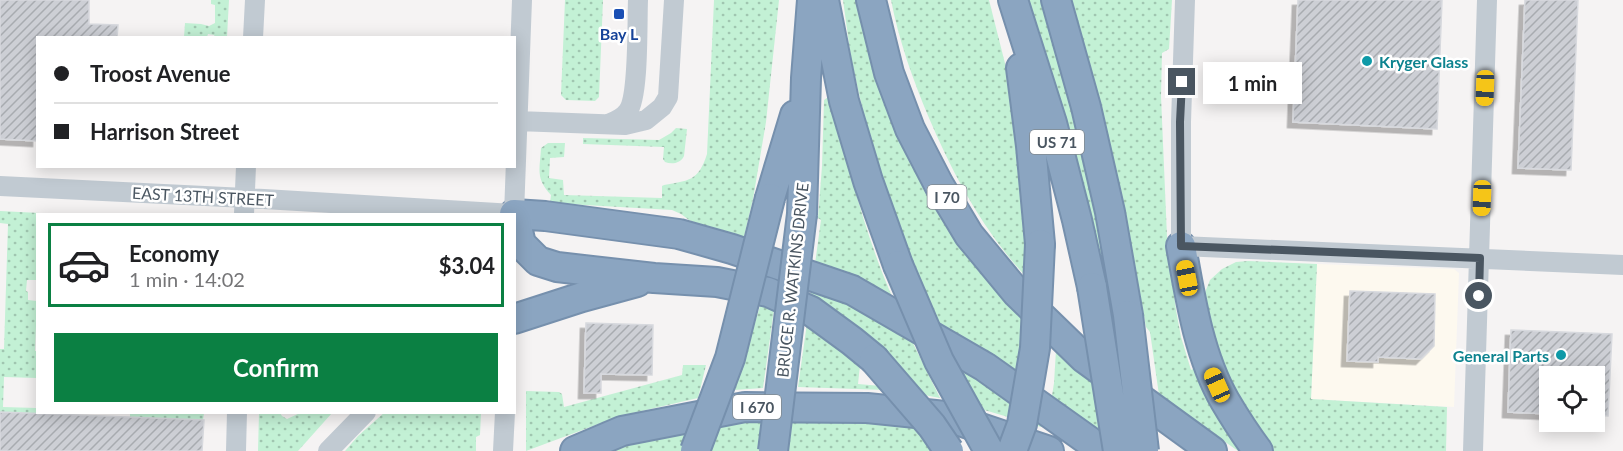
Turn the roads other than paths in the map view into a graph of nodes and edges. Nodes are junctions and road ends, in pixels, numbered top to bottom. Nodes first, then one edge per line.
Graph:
1 (255, 0) edge
2 (522, 0) edge
3 (638, 0) edge
4 (674, 0) edge
5 (812, 0) edge
6 (824, 0) edge
7 (871, 0) edge
8 (1013, 0) edge
9 (1056, 0) edge
10 (1185, 0) edge
11 (1487, 0) edge
12 (253, 36) edge
13 (806, 78) junction
14 (518, 121) junction
15 (606, 125) junction
16 (246, 168) edge
17 (516, 168) edge
18 (516, 168) edge
19 (0, 186) edge
20 (244, 206) edge
21 (480, 213) edge
22 (514, 213) edge
23 (516, 214) edge
24 (516, 223) edge
25 (1181, 246) junction
26 (1480, 258) junction
27 (1623, 265) edge
28 (654, 278) junction
29 (516, 318) edge
30 (237, 414) edge
31 (364, 414) edge
32 (504, 416) edge
33 (236, 451) edge
34 (328, 451) edge
35 (503, 451) edge
36 (575, 451) edge
37 (695, 451) edge
38 (773, 451) edge
39 (949, 451) edge
40 (989, 451) edge
41 (1012, 451) edge
42 (1049, 451) edge
43 (1103, 451) edge
44 (1118, 451) edge
45 (1144, 451) edge
46 (1212, 451) edge
47 (1258, 451) edge
48 (1473, 451) edge

1 - 12 street
2 - 14 street
3 - 15 street
4 - 15 street
5 - 13 highway, BRUCE R. WATKINS DRIVE
6 - 40 highway, bridge
7 - 46 highway, I 70
8 - 41 highway, bridge
8 - 44 highway, US 71, bridge
9 - 45 highway, bridge
10 - 25 street
11 - 26 street
13 - 37 highway, bridge
13 - 38 highway, BRUCE R. WATKINS DRIVE, bridge
14 - 15 street
14 - 17 street
16 - 20 street
18 - 22 street
19 - 20 street, EAST 13TH STREET
20 - 21 street, EAST 13TH STREET
23 - 43 highway
24 - 28 highway
25 - 26 street
25 - 47 highway
26 - 27 street
26 - 48 street
28 - 29 highway
28 - 39 highway, bridge
30 - 33 street
31 - 34 street
32 - 35 street
36 - 42 highway, I 670

